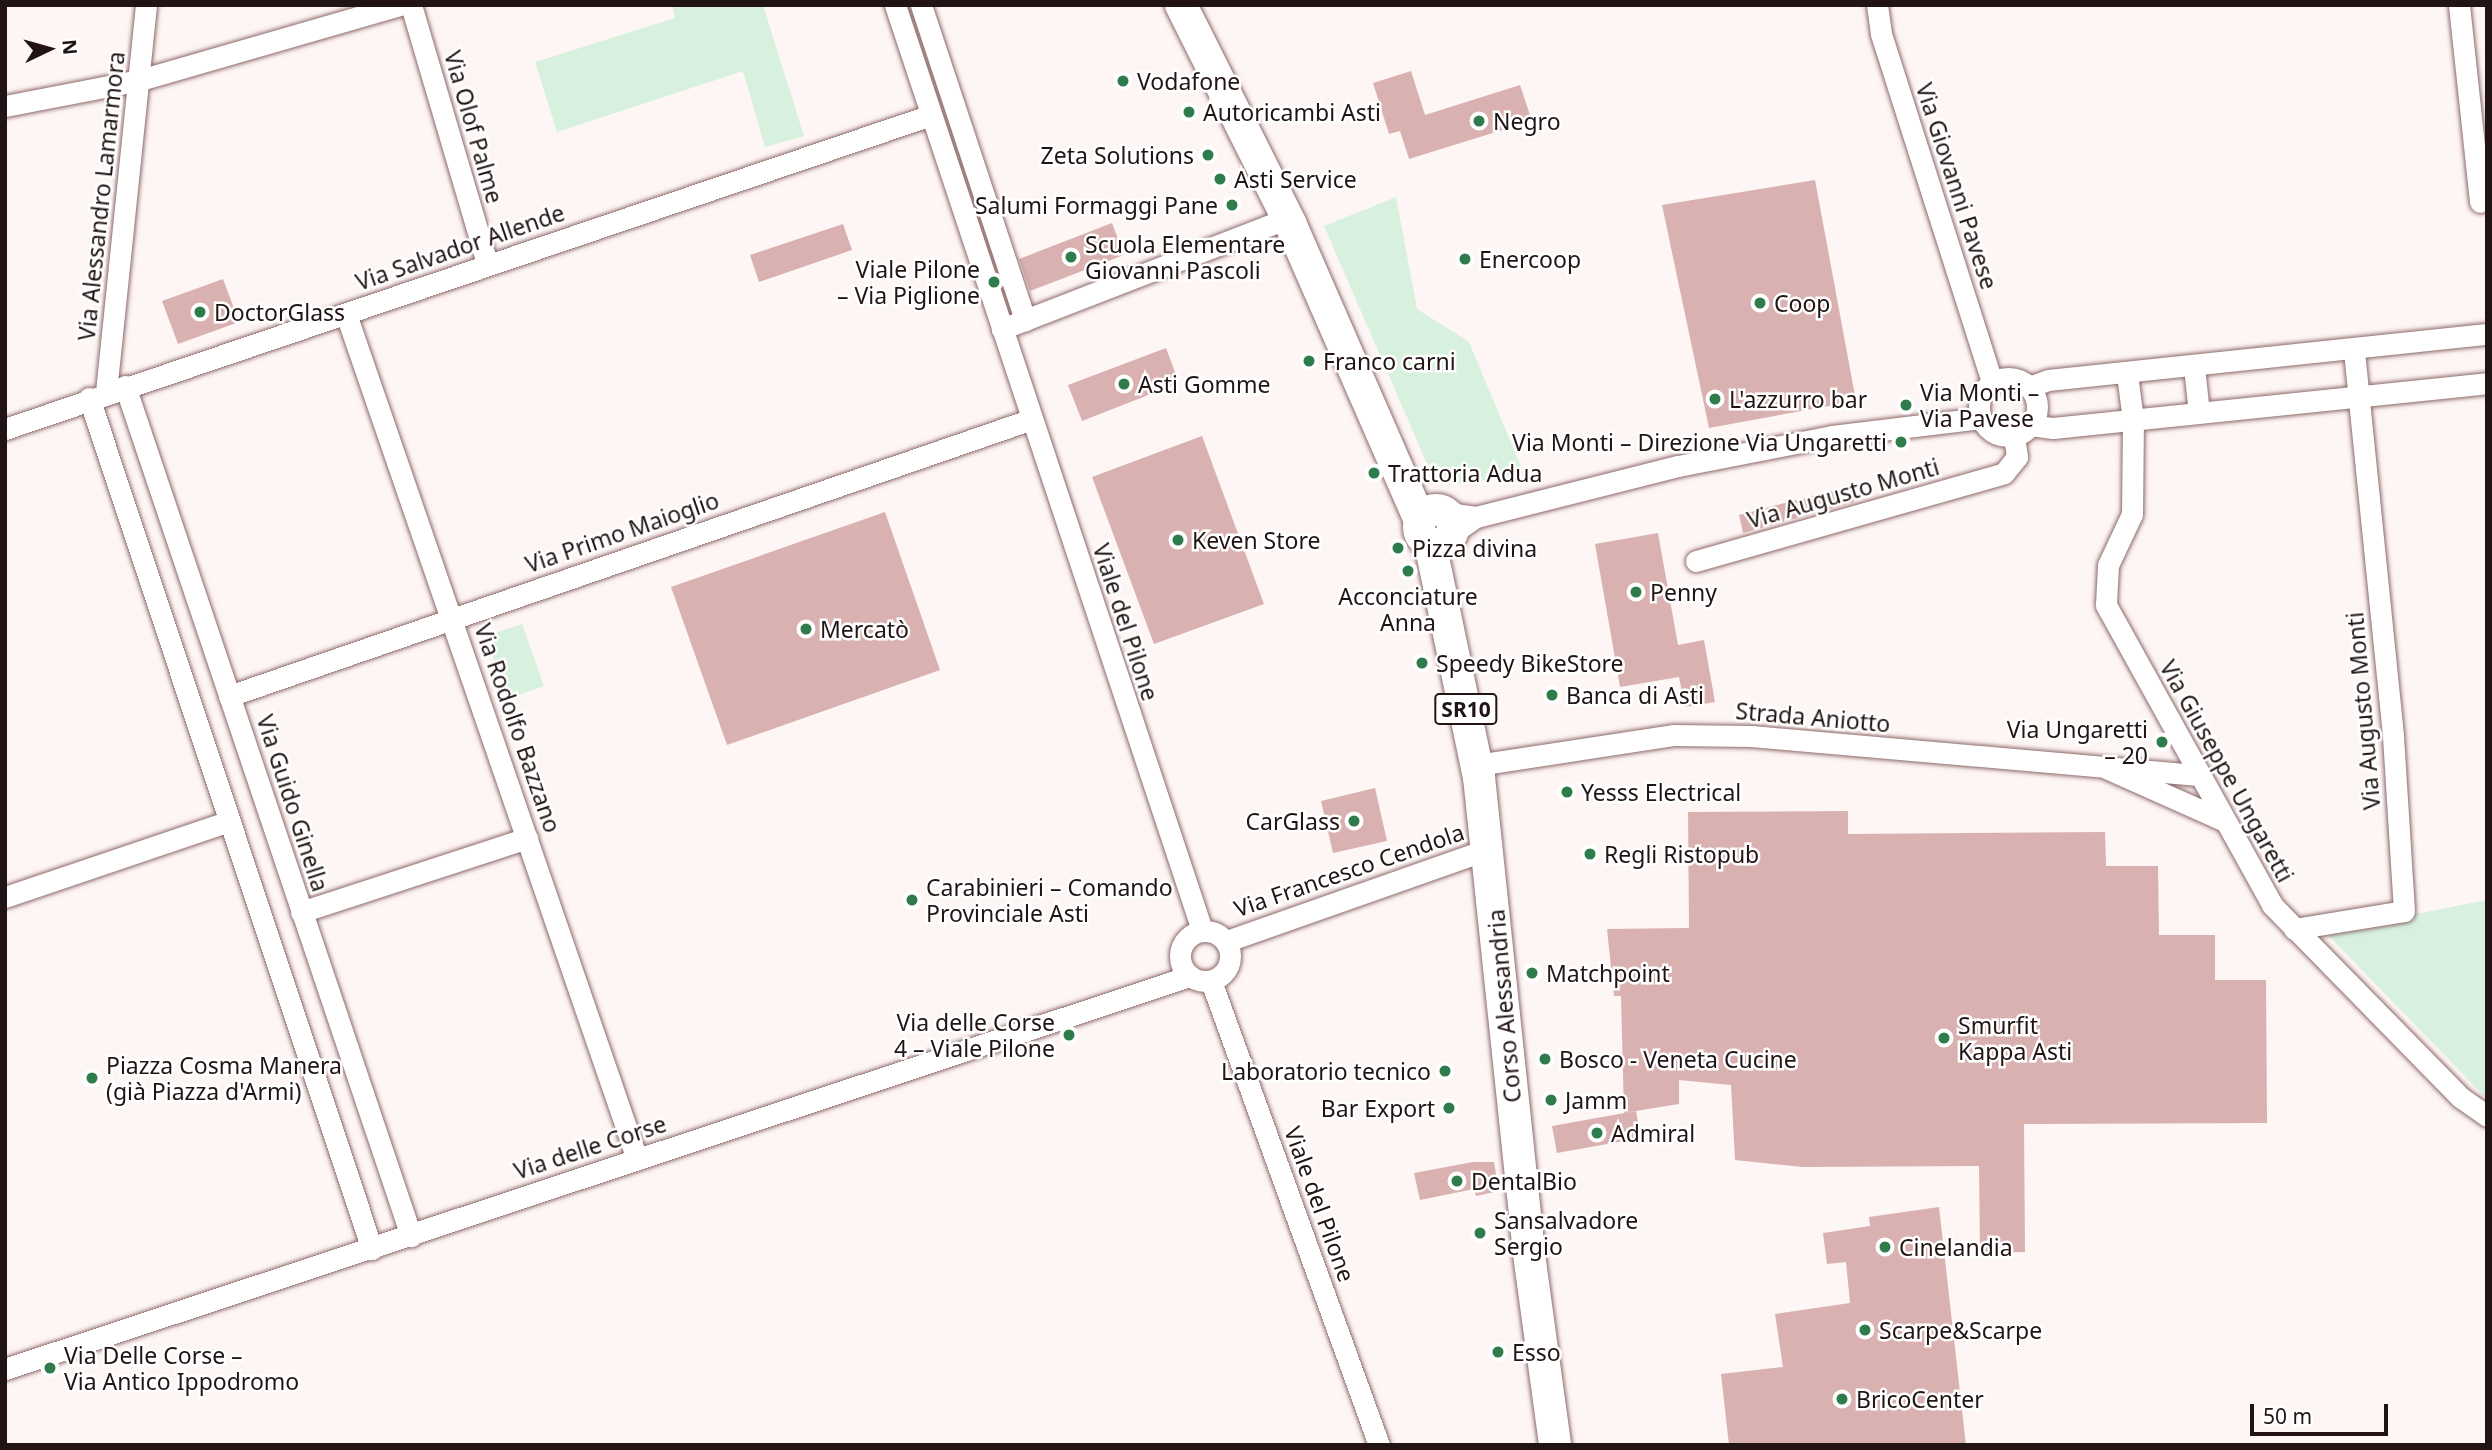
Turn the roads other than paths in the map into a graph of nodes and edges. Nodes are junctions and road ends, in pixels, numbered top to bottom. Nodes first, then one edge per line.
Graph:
1 (146, 5) edge
2 (400, 5) edge
3 (411, 5) edge
4 (895, 5) edge
5 (921, 5) edge
6 (1181, 5) edge
7 (1877, 5) edge
8 (2459, 5) edge
9 (140, 80) junction
10 (5, 106) edge
11 (932, 115) junction
12 (2480, 202) dead end
13 (1288, 218) junction
14 (487, 264) junction
15 (346, 314) junction
16 (1025, 320) junction
17 (1002, 329) junction
18 (2487, 334) edge
19 (2354, 349) junction
20 (2194, 367) junction
21 (2127, 374) junction
22 (1992, 382) junction
23 (2487, 383) edge
24 (2029, 387) junction
25 (107, 392) junction
26 (2360, 397) junction
27 (2199, 414) junction
28 (1981, 418) junction
29 (1032, 419) junction
30 (2133, 420) junction
31 (5, 429) edge
32 (2022, 430) junction
33 (1444, 531) junction
34 (1696, 561) dead end
35 (453, 618) junction
36 (229, 696) junction
37 (1477, 765) junction
38 (2104, 766) junction
39 (2198, 775) junction
40 (2223, 820) junction
41 (230, 821) junction
42 (527, 838) junction
43 (1488, 849) junction
44 (5, 897) edge
45 (301, 912) junction
46 (2294, 929) junction
47 (1202, 930) junction
48 (1227, 941) junction
49 (1200, 978) junction
50 (2487, 1116) edge
51 (637, 1159) junction
52 (411, 1236) junction
53 (372, 1249) junction
54 (5, 1369) edge
55 (1379, 1445) edge
56 (1555, 1445) edge

1 - 9 street, Via Alessandro Lamarmora
2 - 9 street
3 - 14 street, Via Olof Palme
4 - 11 street, Viale del Pilone
5 - 16 street
6 - 13 main road
7 - 22 street, Via Giovanni Pavese
8 - 12 street
9 - 10 street
9 - 25 street, Via Alessandro Lamarmora
11 - 14 street, Via Salvador Allende
11 - 17 street, Viale del Pilone
13 - 16 street
13 - 33 main road
14 - 15 street, Via Salvador Allende
15 - 25 street, Via Salvador Allende
15 - 35 street, Via Rodolfo Bazzano
16 - 17 street
17 - 29 street, Viale del Pilone
18 - 19 street
19 - 20 street
19 - 26 street, Via Augusto Monti
20 - 21 street
20 - 27 street
21 - 24 street
21 - 30 street, Via Giuseppe Ungaretti
22 - 24 street
22 - 28 street
23 - 26 street
24 - 32 street, Via Augusto Monti
25 - 31 street, Via Salvador Allende
25 - 36 street, Via Guido Ginella
25 - 41 street
26 - 27 street
26 - 46 street, Via Augusto Monti
27 - 30 street
28 - 32 street
28 - 33 street, Via Augusto Monti
29 - 35 street, Via Primo Maioglio
29 - 47 street, Viale del Pilone
30 - 32 street
30 - 39 street, Via Giuseppe Ungaretti
32 - 34 street, Via Augusto Monti
33 - 37 main road, Corso Alessandria / SR10
35 - 36 street, Via Primo Maioglio
35 - 42 street, Via Rodolfo Bazzano
36 - 45 street, Via Guido Ginella
37 - 38 street, Strada Aniotto
37 - 43 main road, Corso Alessandria / SR10
38 - 39 street, Strada Aniotto
38 - 40 street, Strada Aniotto
39 - 40 street, Via Giuseppe Ungaretti
40 - 46 street, Via Giuseppe Ungaretti
41 - 44 street
41 - 53 street
42 - 45 street
42 - 51 street, Via Rodolfo Bazzano
43 - 48 street, Via Francesco Cendola
43 - 56 main road, Corso Alessandria / SR10
45 - 52 street, Via Guido Ginella
46 - 50 street, Via Giuseppe Ungaretti
47 - 48 street
47 - 49 street, Viale del Pilone
48 - 49 street
49 - 51 street, Via delle Corse
49 - 55 street, Viale del Pilone
51 - 52 street, Via delle Corse
52 - 53 street, Via delle Corse
53 - 54 street, Via delle Corse

